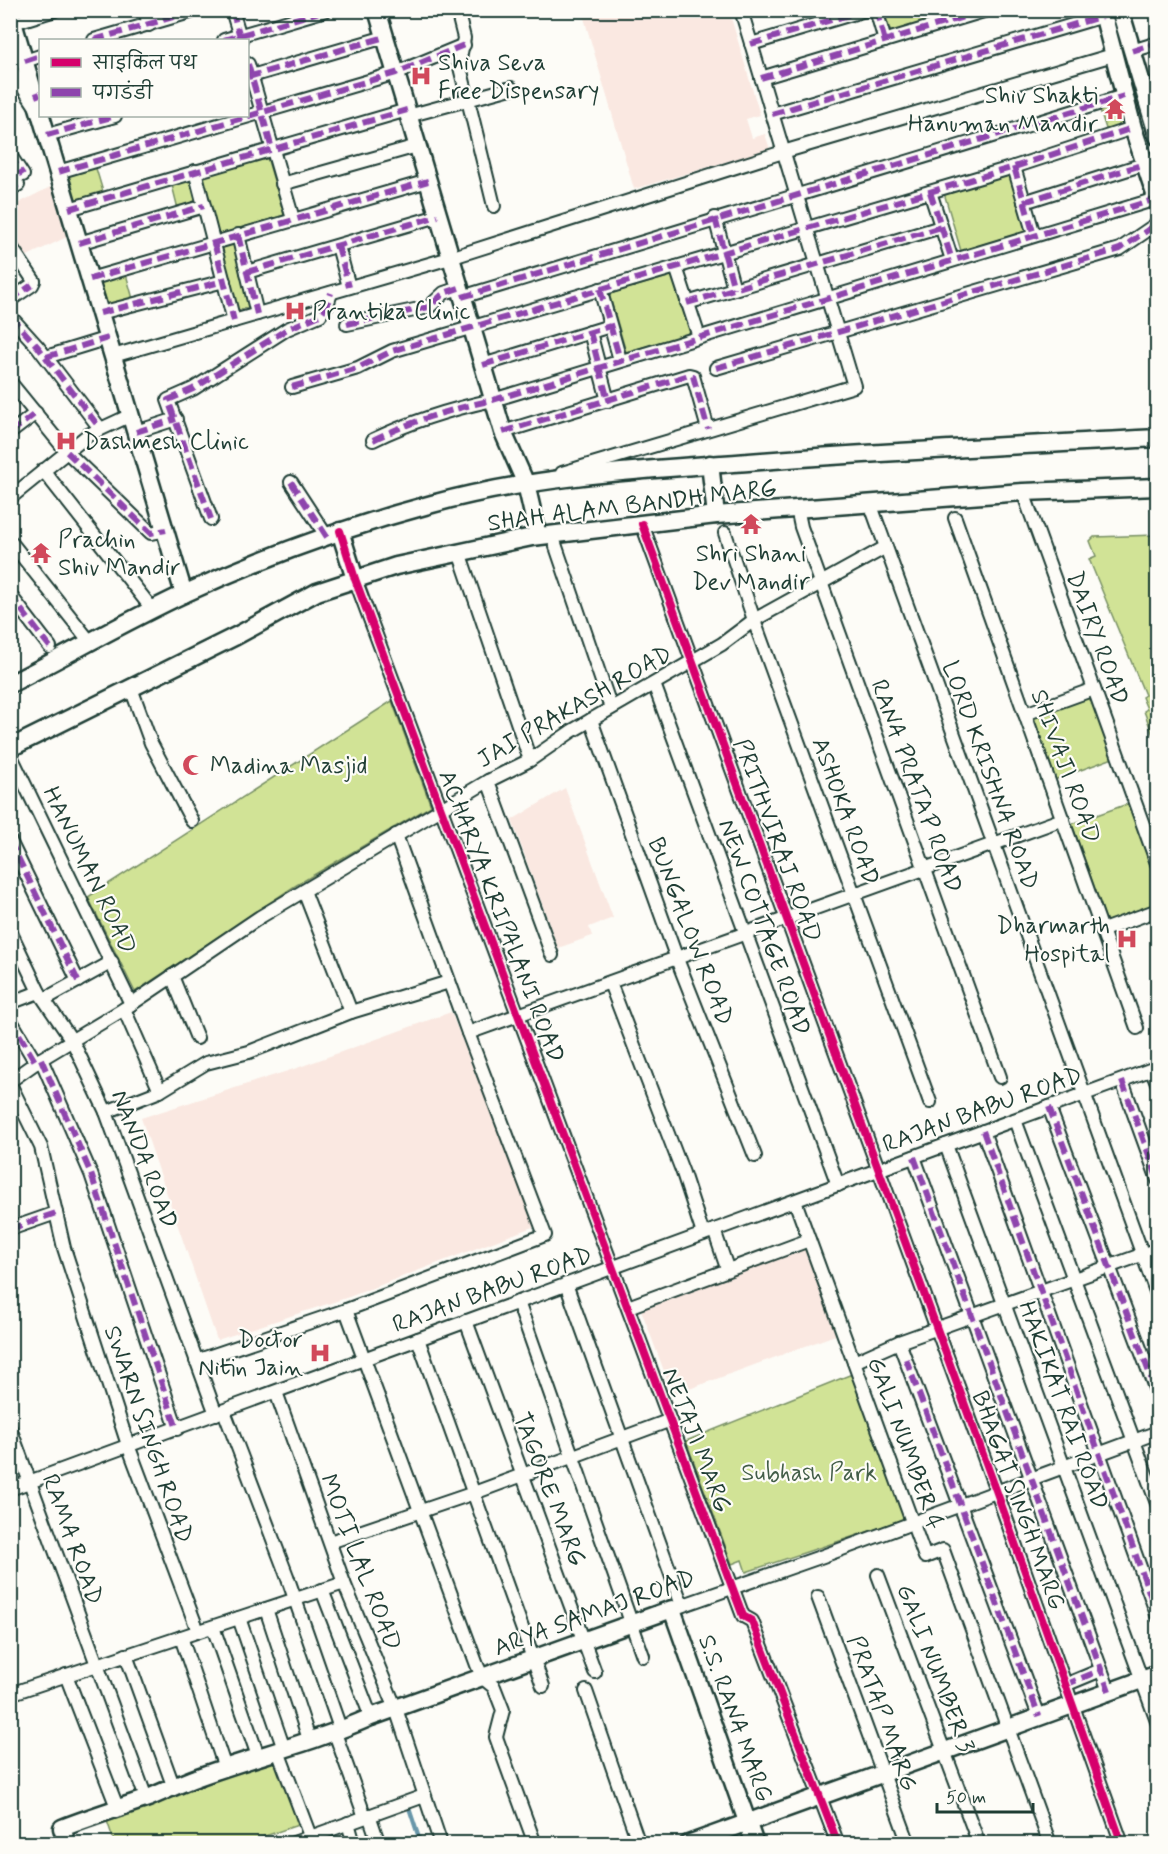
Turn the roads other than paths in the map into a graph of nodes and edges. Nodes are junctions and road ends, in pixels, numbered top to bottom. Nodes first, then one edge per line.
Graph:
1 (55, 10) edge
2 (145, 10) edge
3 (197, 10) edge
4 (232, 10) edge
5 (326, 10) edge
6 (377, 10) edge
7 (458, 10) edge
8 (741, 10) edge
9 (865, 10) edge
10 (876, 10) edge
11 (987, 10) edge
12 (1124, 12) edge
13 (1102, 13) edge
14 (12, 18) edge
15 (149, 25) junction
16 (385, 37) junction
17 (240, 38) edge
18 (98, 39) edge
19 (885, 40) junction
20 (1158, 43) edge
21 (751, 44) junction
22 (464, 45) junction
23 (1131, 51) junction
24 (1113, 56) junction
25 (25, 62) edge
26 (249, 73) edge
27 (396, 73) junction
28 (761, 78) junction
29 (511, 88) dead end
30 (1124, 96) junction
31 (468, 100) junction
32 (39, 106) edge
33 (261, 112) junction
34 (408, 113) junction
35 (772, 114) junction
36 (249, 116) edge
37 (42, 117) edge
38 (112, 117) edge
39 (244, 117) edge
40 (1133, 128) junction
41 (47, 135) junction
42 (1158, 137) edge
43 (417, 146) junction
44 (272, 149) junction
45 (783, 152) junction
46 (10, 155) edge
47 (1144, 164) junction
48 (1014, 167) junction
49 (195, 171) junction
50 (58, 172) junction
51 (428, 180) junction
52 (17, 183) edge
53 (282, 184) junction
54 (930, 192) junction
55 (796, 194) junction
56 (1157, 201) edge
57 (1024, 202) junction
58 (204, 206) junction
59 (494, 206) dead end
60 (69, 209) junction
61 (438, 216) junction
62 (715, 218) junction
63 (292, 219) junction
64 (1158, 223) edge
65 (941, 227) junction
66 (806, 228) junction
67 (238, 235) junction
68 (1034, 235) junction
69 (214, 242) junction
70 (79, 243) junction
71 (10, 245) edge
72 (338, 246) junction
73 (724, 252) junction
74 (450, 258) junction
75 (952, 260) junction
76 (817, 264) junction
77 (676, 267) junction
78 (247, 272) junction
79 (90, 279) junction
80 (224, 281) junction
81 (349, 287) junction
82 (600, 289) junction
83 (734, 289) junction
84 (330, 292) junction
85 (460, 292) junction
86 (827, 298) junction
87 (10, 300) edge
88 (687, 303) junction
89 (100, 313) junction
90 (257, 314) junction
91 (10, 316) edge
92 (234, 321) junction
93 (347, 324) dead end
94 (610, 326) junction
95 (471, 328) junction
96 (590, 332) junction
97 (837, 332) junction
98 (699, 337) junction
99 (108, 338) junction
100 (113, 356) junction
101 (46, 357) junction
102 (620, 360) junction
103 (483, 365) junction
104 (600, 367) junction
105 (716, 368) dead end
106 (11, 384) edge
107 (292, 387) dead end
108 (493, 400) junction
109 (608, 401) junction
110 (36, 413) junction
111 (176, 419) junction
112 (133, 423) junction
113 (99, 427) junction
114 (708, 429) junction
115 (503, 432) junction
116 (10, 433) edge
117 (1158, 438) edge
118 (373, 440) dead end
119 (635, 451) junction
120 (67, 452) junction
121 (710, 465) junction
122 (43, 470) junction
123 (630, 471) junction
124 (291, 482) dead end
125 (526, 484) junction
126 (1158, 487) edge
127 (1023, 492) junction
128 (10, 498) edge
129 (870, 504) junction
130 (797, 508) junction
131 (716, 515) junction
132 (955, 518) dead end
133 (211, 519) dead end
134 (642, 524) junction
135 (165, 530) junction
136 (725, 533) dead end
137 (333, 534) junction
138 (545, 536) junction
139 (10, 541) edge
140 (886, 547) junction
141 (459, 552) junction
142 (355, 579) junction
143 (822, 582) junction
144 (184, 594) junction
145 (10, 595) edge
146 (153, 610) junction
147 (754, 620) junction
148 (91, 643) junction
149 (51, 647) dead end
150 (692, 661) junction
151 (10, 684) edge
152 (654, 684) junction
153 (131, 688) junction
154 (1094, 689) junction
155 (611, 708) junction
156 (1024, 714) junction
157 (591, 720) junction
158 (10, 748) edge
159 (10, 754) edge
160 (530, 760) junction
161 (488, 781) junction
162 (441, 808) junction
163 (1063, 819) junction
164 (192, 821) dead end
165 (396, 835) junction
166 (10, 841) edge
167 (995, 844) junction
168 (1158, 866) edge
169 (924, 869) junction
170 (304, 891) junction
171 (854, 895) junction
172 (1158, 910) edge
173 (786, 918) junction
174 (1102, 930) junction
175 (10, 931) edge
176 (744, 933) junction
177 (552, 955) dead end
178 (677, 959) junction
179 (112, 962) junction
180 (172, 976) junction
181 (78, 981) junction
182 (449, 982) junction
183 (610, 983) junction
184 (42, 996) junction
185 (10, 1004) edge
186 (127, 1006) junction
187 (351, 1012) junction
188 (518, 1014) junction
189 (10, 1018) edge
190 (1137, 1028) dead end
191 (468, 1033) junction
192 (197, 1038) dead end
193 (73, 1042) junction
194 (39, 1061) junction
195 (1155, 1069) edge
196 (1000, 1077) dead end
197 (1122, 1081) junction
198 (10, 1083) edge
199 (1158, 1085) edge
200 (160, 1091) junction
201 (1084, 1094) junction
202 (930, 1102) dead end
203 (1049, 1107) junction
204 (106, 1112) junction
205 (1015, 1120) junction
206 (983, 1131) junction
207 (946, 1145) junction
208 (755, 1155) dead end
209 (914, 1157) junction
210 (878, 1170) junction
211 (1158, 1180) edge
212 (838, 1185) junction
213 (795, 1201) junction
214 (56, 1213) junction
215 (10, 1229) edge
216 (708, 1232) junction
217 (809, 1240) junction
218 (1158, 1249) edge
219 (1142, 1255) junction
220 (726, 1264) dead end
221 (614, 1267) junction
222 (1110, 1267) junction
223 (1075, 1280) junction
224 (566, 1284) junction
225 (1041, 1293) junction
226 (1158, 1297) edge
227 (518, 1302) junction
228 (1004, 1306) junction
229 (628, 1307) junction
230 (346, 1310) junction
231 (972, 1317) junction
232 (466, 1321) junction
233 (936, 1330) junction
234 (418, 1339) junction
235 (899, 1342) junction
236 (364, 1359) junction
237 (196, 1361) junction
238 (854, 1362) junction
239 (276, 1392) junction
240 (1158, 1396) edge
241 (220, 1413) junction
242 (668, 1421) junction
243 (10, 1428) edge
244 (177, 1429) junction
245 (1158, 1432) edge
246 (621, 1438) junction
247 (1135, 1440) junction
248 (129, 1445) junction
249 (1098, 1453) junction
250 (573, 1457) junction
251 (1064, 1465) junction
252 (521, 1475) junction
253 (1030, 1478) junction
254 (29, 1482) junction
255 (10, 1489) edge
256 (996, 1490) junction
257 (474, 1493) junction
258 (960, 1503) junction
259 (1158, 1506) edge
260 (420, 1510) junction
261 (913, 1522) junction
262 (330, 1542) junction
263 (878, 1575) dead end
264 (344, 1583) junction
265 (733, 1587) junction
266 (322, 1590) junction
267 (818, 1597) dead end
268 (294, 1599) junction
269 (677, 1607) junction
270 (266, 1609) junction
271 (1158, 1617) edge
272 (239, 1618) junction
273 (632, 1625) junction
274 (213, 1627) junction
275 (198, 1631) junction
276 (181, 1637) junction
277 (586, 1641) junction
278 (126, 1655) junction
279 (643, 1656) dead end
280 (535, 1659) junction
281 (98, 1665) junction
282 (1101, 1670) junction
283 (595, 1672) dead end
284 (66, 1675) junction
285 (1150, 1677) edge
286 (483, 1678) junction
287 (1065, 1684) junction
288 (543, 1686) dead end
289 (586, 1691) dead end
290 (1109, 1691) junction
291 (10, 1694) edge
292 (1072, 1705) junction
293 (396, 1709) junction
294 (1039, 1716) junction
295 (371, 1717) junction
296 (1158, 1724) edge
297 (1008, 1727) junction
298 (338, 1732) junction
299 (309, 1739) junction
300 (281, 1750) junction
301 (945, 1750) junction
302 (258, 1756) junction
303 (225, 1768) junction
304 (884, 1773) junction
305 (174, 1788) junction
306 (821, 1795) junction
307 (424, 1796) junction
308 (146, 1798) junction
309 (117, 1807) junction
310 (367, 1816) junction
311 (747, 1822) junction
312 (348, 1823) junction
313 (318, 1838) edge
314 (691, 1843) edge
315 (67, 1844) edge
316 (291, 1844) edge
317 (354, 1844) edge
318 (379, 1844) edge
319 (441, 1844) edge
320 (535, 1844) edge
321 (639, 1844) edge
322 (755, 1844) edge
323 (838, 1844) edge
324 (909, 1844) edge
325 (979, 1844) edge
326 (1050, 1844) edge
327 (1122, 1844) edge

1 - 14 street
2 - 15 street
3 - 15 street
4 - 17 street
5 - 17 street
6 - 16 street
7 - 22 street
8 - 21 street
9 - 21 street
10 - 19 street
11 - 19 street
12 - 23 street
13 - 24 street
13 - 35 street
14 - 25 street
15 - 18 street
16 - 26 street
16 - 27 street
19 - 28 street
20 - 23 street
21 - 28 street
22 - 27 street
22 - 31 street
23 - 24 street
23 - 42 street
24 - 30 street
24 - 45 street
25 - 32 street
26 - 33 street
27 - 33 street
27 - 34 street
28 - 35 street
29 - 31 street
30 - 40 street
30 - 55 street
31 - 34 street
31 - 59 street
33 - 36 street
33 - 44 street
34 - 43 street
34 - 44 street
35 - 45 street
37 - 41 street
38 - 41 street
39 - 50 street
40 - 47 street
40 - 48 street
41 - 50 street
43 - 51 street
43 - 53 street
44 - 49 street
44 - 53 street
45 - 55 street
45 - 74 street
46 - 52 street
47 - 56 street
47 - 57 street
48 - 54 street
48 - 57 street
49 - 58 street
49 - 60 street
50 - 60 street
51 - 61 street
51 - 63 street
53 - 63 street
54 - 65 street
54 - 66 street
55 - 62 street
55 - 66 street
56 - 68 street
57 - 68 street
58 - 69 street
58 - 70 street
60 - 70 street
61 - 72 street
61 - 74 street
62 - 73 street
62 - 85 street
63 - 67 street
64 - 97 street
65 - 75 street
65 - 76 street
66 - 73 street
66 - 76 street
67 - 69 street
67 - 78 street
68 - 75 street
69 - 79 street
69 - 80 street
70 - 79 street
71 - 87 street
72 - 78 street
72 - 81 street
73 - 77 street
73 - 83 street
74 - 81 street
74 - 85 street
75 - 86 street
76 - 83 street
76 - 86 street
77 - 82 street
77 - 88 street
78 - 90 street
79 - 89 street
80 - 89 street
80 - 92 street
81 - 84 street
82 - 94 street
82 - 95 street
83 - 88 street
84 - 90 street
84 - 111 street
85 - 93 street
85 - 95 street
86 - 97 street
86 - 98 street
88 - 98 street
89 - 99 street
90 - 92 street
91 - 101 street
92 - 100 street
94 - 96 street
94 - 102 street
95 - 103 street
95 - 107 street
96 - 103 street
96 - 104 street
97 - 105 street
97 - 114 street
98 - 102 street
99 - 100 street
99 - 101 street
100 - 112 street
101 - 113 street
102 - 104 street
103 - 108 street
104 - 108 street
104 - 109 street
106 - 110 street
108 - 115 street
108 - 118 street
109 - 114 street
109 - 115 street
110 - 116 street
110 - 120 street
111 - 112 street
111 - 133 street
112 - 113 street
112 - 135 street
113 - 120 street
114 - 119 street
115 - 125 street
117 - 121 street, SHAH ALAM BANDH MARG
119 - 123 street
119 - 125 street
120 - 122 street
120 - 135 street
121 - 123 street, SHAH ALAM BANDH MARG
121 - 131 street
122 - 128 street
122 - 146 street
123 - 125 street, SHAH ALAM BANDH MARG
124 - 137 street
125 - 137 street, SHAH ALAM BANDH MARG
125 - 138 street
126 - 127 street, SHAH ALAM BANDH MARG
127 - 129 street, SHAH ALAM BANDH MARG
127 - 154 street, DAIRY ROAD
129 - 130 street, SHAH ALAM BANDH MARG
129 - 140 street, LORD KRISHNA ROAD
130 - 131 street, SHAH ALAM BANDH MARG
130 - 143 street, RANA PRATAP ROAD
131 - 134 street, SHAH ALAM BANDH MARG
132 - 156 street, SHIVAJI ROAD
134 - 138 street, SHAH ALAM BANDH MARG
134 - 150 street, PRITHVIRAJ ROAD
135 - 144 street
136 - 147 street, ASHOKA ROAD
137 - 142 street
137 - 144 street, SHAH ALAM BANDH MARG
138 - 141 street, SHAH ALAM BANDH MARG
138 - 155 street
139 - 148 street
140 - 143 street, JAI PRAKASH ROAD
140 - 167 street, LORD KRISHNA ROAD
141 - 142 street, SHAH ALAM BANDH MARG
141 - 160 street
142 - 153 street, SHAH ALAM BANDH MARG
142 - 162 street, ACHARYA KRIPALANI ROAD
143 - 147 street, JAI PRAKASH ROAD
143 - 169 street, RANA PRATAP ROAD
144 - 146 street, SHAH ALAM BANDH MARG
145 - 149 street
146 - 148 street, SHAH ALAM BANDH MARG
147 - 150 street, JAI PRAKASH ROAD
147 - 171 street, ASHOKA ROAD
148 - 151 street, SHAH ALAM BANDH MARG
150 - 152 street, JAI PRAKASH ROAD
150 - 173 street, PRITHVIRAJ ROAD
152 - 155 street, JAI PRAKASH ROAD
152 - 176 street, NEW COTTAGE ROAD
153 - 158 street, SHAH ALAM BANDH MARG
153 - 164 street
154 - 156 street
154 - 168 street, DAIRY ROAD
155 - 157 street, JAI PRAKASH ROAD
156 - 163 street, SHIVAJI ROAD
157 - 160 street, JAI PRAKASH ROAD
157 - 178 street, BUNGALOW ROAD
159 - 179 street, HANUMAN ROAD
160 - 161 street, JAI PRAKASH ROAD
161 - 162 street, JAI PRAKASH ROAD
161 - 177 street, ACHARYA KRIPALANI ROAD
162 - 165 street, JAI PRAKASH ROAD
162 - 188 street, ACHARYA KRIPALANI ROAD
163 - 167 street
163 - 174 street, SHIVAJI ROAD
165 - 170 street, JAI PRAKASH ROAD
165 - 182 street
166 - 181 street
167 - 169 street
167 - 201 street, LORD KRISHNA ROAD
169 - 171 street
169 - 196 street, RANA PRATAP ROAD
170 - 180 street, JAI PRAKASH ROAD
170 - 187 street
171 - 173 street
171 - 202 street, ASHOKA ROAD
172 - 174 street
173 - 176 street
173 - 210 street, PRITHVIRAJ ROAD
174 - 190 street, SHIVAJI ROAD
175 - 184 street, NANDA ROAD
176 - 178 street
176 - 212 street, NEW COTTAGE ROAD
178 - 183 street
178 - 208 street, BUNGALOW ROAD
179 - 181 street
179 - 186 street, HANUMAN ROAD
180 - 186 street, JAI PRAKASH ROAD
180 - 192 street
181 - 184 street
182 - 187 street
182 - 191 street
183 - 188 street
183 - 216 street
184 - 185 street
184 - 193 street, NANDA ROAD
186 - 193 street, JAI PRAKASH ROAD
186 - 200 street, HANUMAN ROAD
187 - 200 street
188 - 191 street
188 - 221 street, ACHARYA KRIPALANI ROAD
189 - 194 street
191 - 230 street
193 - 194 street, JAI PRAKASH ROAD
193 - 204 street, NANDA ROAD
194 - 198 street, JAI PRAKASH ROAD
194 - 244 street
195 - 197 street, RAJAN BABU ROAD
195 - 199 street
197 - 201 street, RAJAN BABU ROAD
197 - 211 street
198 - 214 street, SWARN SINGH ROAD
200 - 204 street
201 - 203 street, RAJAN BABU ROAD
201 - 219 street, LORD KRISHNA ROAD
203 - 205 street, RAJAN BABU ROAD
203 - 222 street
204 - 237 street, NANDA ROAD
205 - 206 street, RAJAN BABU ROAD
205 - 223 street
206 - 207 street, RAJAN BABU ROAD
206 - 225 street
207 - 209 street, RAJAN BABU ROAD
207 - 228 street, HAKIKAT RAI ROAD
209 - 210 street, RAJAN BABU ROAD
209 - 231 street
210 - 212 street, RAJAN BABU ROAD
210 - 233 street, BHAGAT SINGH MARG
212 - 213 street, RAJAN BABU ROAD
213 - 216 street, RAJAN BABU ROAD
213 - 217 street, GALI NUMBER 4
214 - 215 street
214 - 248 street, SWARN SINGH ROAD
216 - 220 street
216 - 221 street, RAJAN BABU ROAD
217 - 229 street
217 - 238 street, GALI NUMBER 4
218 - 219 street
219 - 222 street
219 - 226 street, LORD KRISHNA ROAD
221 - 224 street, RAJAN BABU ROAD
221 - 229 street, NETAJI MARG
222 - 223 street
222 - 240 street
223 - 225 street
223 - 247 street
224 - 227 street, RAJAN BABU ROAD
224 - 246 street
225 - 228 street
225 - 249 street
227 - 232 street, RAJAN BABU ROAD
227 - 250 street
228 - 231 street
228 - 251 street, HAKIKAT RAI ROAD
229 - 242 street, NETAJI MARG
230 - 236 street
230 - 237 street
231 - 233 street
231 - 253 street
232 - 234 street, RAJAN BABU ROAD
232 - 252 street, TAGORE MARG
233 - 235 street
233 - 256 street, BHAGAT SINGH MARG
234 - 236 street, RAJAN BABU ROAD
234 - 257 street
235 - 238 street
235 - 258 street
236 - 239 street, RAJAN BABU ROAD
236 - 260 street
237 - 241 street, NANDA ROAD
238 - 261 street, GALI NUMBER 4
239 - 241 street, RAJAN BABU ROAD
239 - 262 street, MOTI LAL ROAD
241 - 244 street, RAJAN BABU ROAD
241 - 268 street, NANDA ROAD
242 - 246 street
242 - 265 street, NETAJI MARG
243 - 254 street, RAMA ROAD
244 - 248 street, RAJAN BABU ROAD
245 - 247 street, ARYA SAMAJ ROAD
246 - 250 street
246 - 269 street
247 - 249 street, ARYA SAMAJ ROAD
247 - 259 street
248 - 254 street, RAJAN BABU ROAD
248 - 275 street, SWARN SINGH ROAD
249 - 251 street, ARYA SAMAJ ROAD
249 - 271 street
250 - 252 street
250 - 273 street
251 - 253 street, ARYA SAMAJ ROAD
251 - 285 street, HAKIKAT RAI ROAD
252 - 257 street
252 - 277 street, TAGORE MARG
253 - 256 street, ARYA SAMAJ ROAD
253 - 282 street
254 - 255 street, RAJAN BABU ROAD
254 - 281 street, RAMA ROAD
256 - 258 street, ARYA SAMAJ ROAD
256 - 287 street, BHAGAT SINGH MARG
257 - 260 street
257 - 280 street
258 - 261 street, ARYA SAMAJ ROAD
258 - 294 street
260 - 262 street
260 - 286 street
261 - 265 street, ARYA SAMAJ ROAD
261 - 297 street, GALI NUMBER 4
262 - 264 street, MOTI LAL ROAD
263 - 301 street, GALI NUMBER 3
264 - 266 street
264 - 293 street, MOTI LAL ROAD
265 - 269 street, ARYA SAMAJ ROAD
265 - 306 street, NETAJI MARG
266 - 268 street
266 - 295 street
267 - 304 street, PRATAP MARG
268 - 270 street
268 - 298 street, NANDA ROAD
269 - 273 street, ARYA SAMAJ ROAD
269 - 311 street, S.S. RANA MARG
270 - 272 street
270 - 299 street
272 - 274 street
272 - 300 street
273 - 277 street, ARYA SAMAJ ROAD
273 - 279 street
274 - 275 street
274 - 302 street
275 - 276 street
276 - 278 street
276 - 303 street
277 - 280 street, ARYA SAMAJ ROAD
277 - 283 street, TAGORE MARG
278 - 281 street
278 - 305 street
280 - 286 street, ARYA SAMAJ ROAD
280 - 288 street
281 - 284 street
281 - 308 street
282 - 287 street
282 - 290 street
284 - 291 street
284 - 309 street
285 - 290 street
285 - 296 street, HAKIKAT RAI ROAD
286 - 293 street, ARYA SAMAJ ROAD
286 - 320 street
287 - 292 street, BHAGAT SINGH MARG
289 - 321 street
290 - 292 street
292 - 294 street
292 - 327 street, BHAGAT SINGH MARG
293 - 295 street, ARYA SAMAJ ROAD
293 - 307 street, MOTI LAL ROAD
294 - 297 street
295 - 298 street, ARYA SAMAJ ROAD
297 - 301 street
297 - 326 street, GALI NUMBER 4
298 - 299 street, ARYA SAMAJ ROAD
298 - 310 street, NANDA ROAD
299 - 300 street, ARYA SAMAJ ROAD
300 - 302 street, ARYA SAMAJ ROAD
300 - 313 street
301 - 304 street
301 - 325 street, GALI NUMBER 3
302 - 303 street, ARYA SAMAJ ROAD
303 - 305 street, ARYA SAMAJ ROAD
304 - 306 street
304 - 324 street, PRATAP MARG
305 - 308 street, ARYA SAMAJ ROAD
306 - 311 street
306 - 323 street, NETAJI MARG
307 - 310 street
307 - 319 street, MOTI LAL ROAD
308 - 309 street, ARYA SAMAJ ROAD
309 - 315 street, ARYA SAMAJ ROAD
310 - 312 street
310 - 318 street, NANDA ROAD
311 - 314 street
311 - 322 street, S.S. RANA MARG
312 - 313 street
312 - 317 street
313 - 316 street

